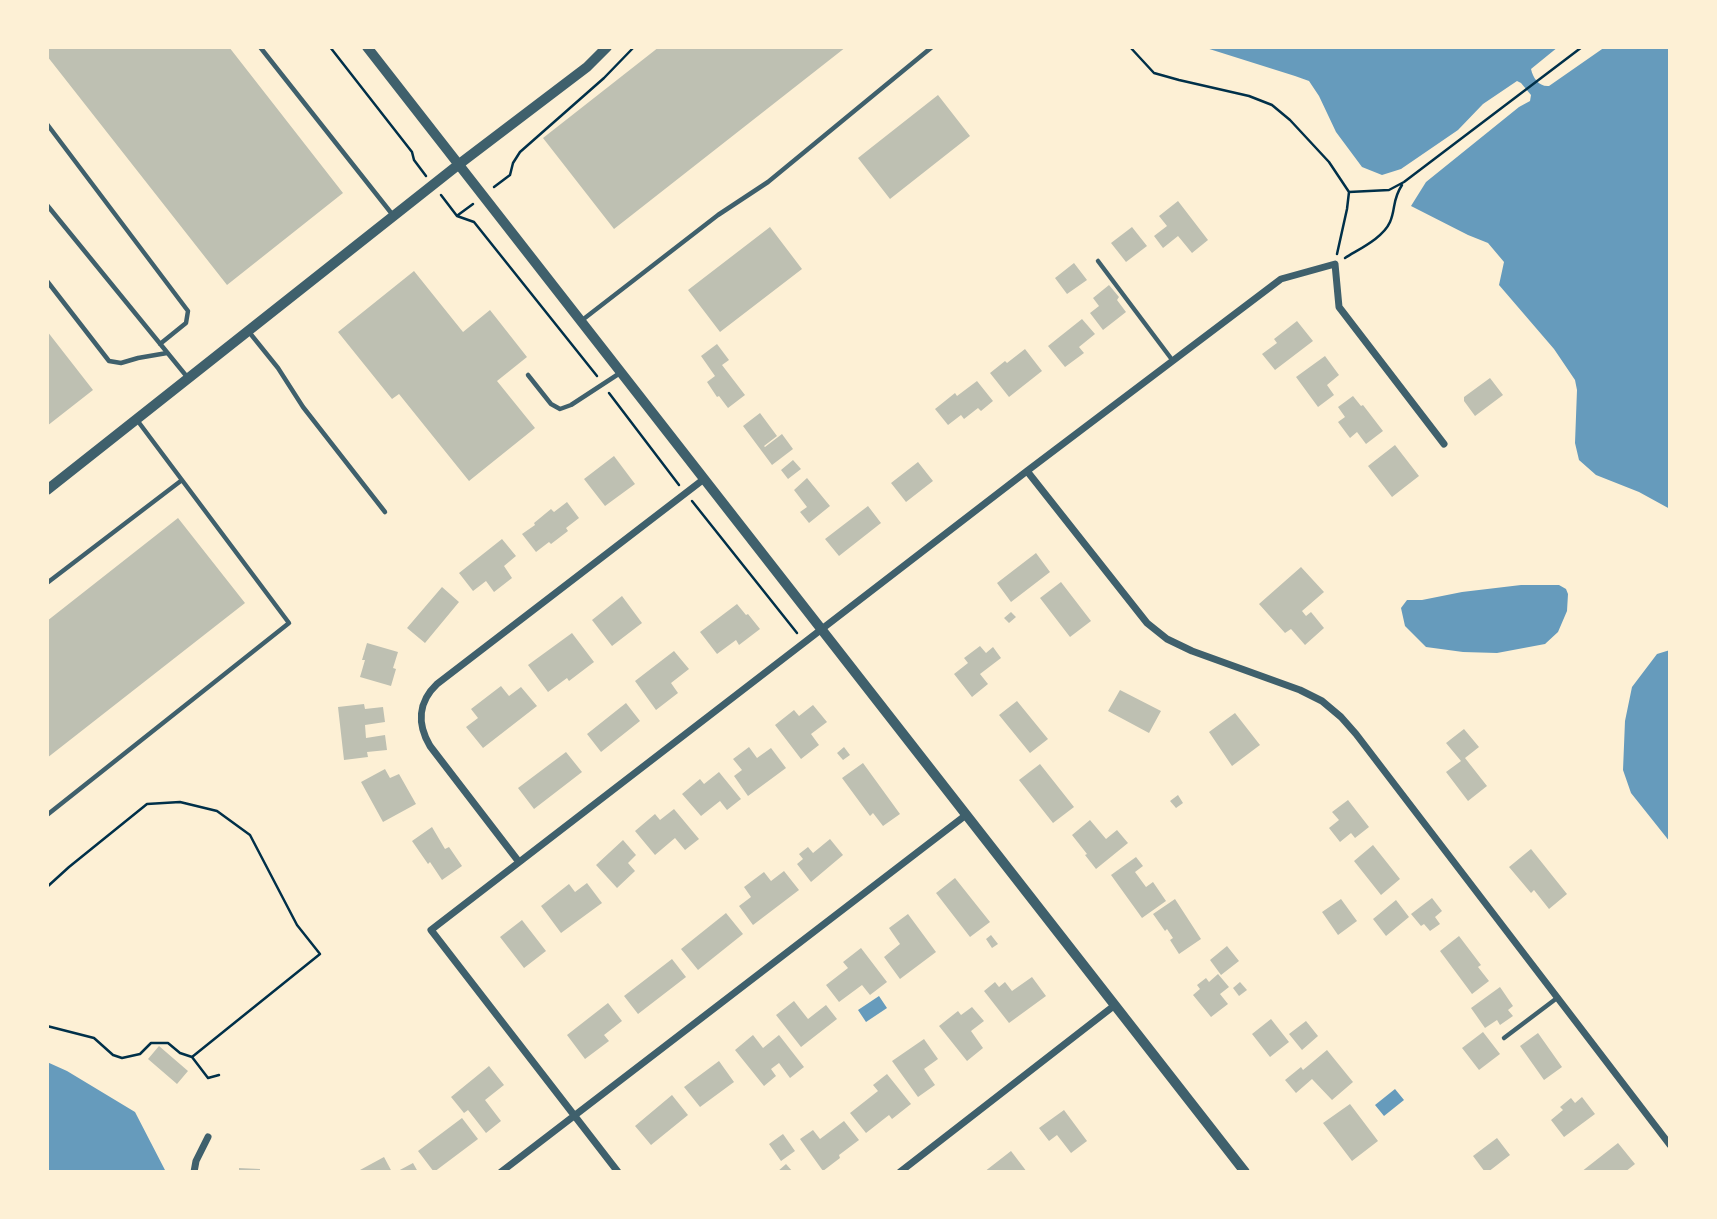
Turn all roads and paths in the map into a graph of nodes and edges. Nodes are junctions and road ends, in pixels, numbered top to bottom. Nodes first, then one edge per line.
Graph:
1 (260, 47) edge
2 (330, 47) edge
3 (367, 47) edge
4 (607, 47) edge
5 (634, 47) edge
6 (932, 47) edge
7 (1130, 47) edge
8 (1582, 47) edge
9 (47, 124) edge
10 (414, 160) dead end
11 (458, 165) junction
12 (510, 175) dead end
13 (1404, 182) junction
14 (1349, 192) junction
15 (47, 205) edge
16 (394, 216) junction
17 (457, 216) dead end
18 (1098, 261) dead end
19 (1335, 264) junction
20 (47, 281) edge
21 (580, 321) junction
22 (248, 331) junction
23 (160, 344) junction
24 (168, 353) junction
25 (1173, 361) junction
26 (621, 372) junction
27 (528, 374) dead end
28 (188, 378) junction
29 (603, 384) junction
30 (137, 419) junction
31 (1444, 444) dead end
32 (1027, 471) junction
33 (704, 479) junction
34 (182, 480) junction
35 (47, 490) edge
36 (686, 493) junction
37 (385, 512) dead end
38 (47, 583) edge
39 (821, 629) junction
40 (804, 642) junction
41 (47, 815) edge
42 (966, 815) junction
43 (519, 862) junction
44 (47, 887) edge
45 (1557, 998) junction
46 (1115, 1005) junction
47 (47, 1026) edge
48 (1504, 1038) dead end
49 (192, 1057) junction
50 (219, 1074) dead end
51 (575, 1115) junction
52 (208, 1137) dead end
53 (1670, 1145) edge
54 (194, 1172) edge
55 (501, 1172) edge
56 (618, 1172) edge
57 (900, 1172) edge
58 (1245, 1172) edge

1 - 16 lane
2 - 10 path
3 - 11 street
4 - 11 street
5 - 12 path
6 - 21 lane
7 - 14 path
8 - 13 path
9 - 23 lane
11 - 16 street
11 - 21 street
13 - 14 path
13 - 19 path
14 - 19 path
15 - 23 lane
16 - 22 street
17 - 29 path
18 - 25 lane
19 - 25 street
19 - 31 street
20 - 24 lane
21 - 26 street
22 - 28 street
22 - 37 lane
23 - 24 lane
24 - 28 lane
25 - 32 street
26 - 29 lane
26 - 33 street
27 - 29 lane
28 - 30 street
29 - 36 path
30 - 34 lane
30 - 35 street
32 - 39 street
32 - 45 street
33 - 36 street
33 - 39 street
34 - 38 lane
34 - 41 lane
36 - 40 path
36 - 43 street
39 - 40 street
39 - 42 street
40 - 43 street
42 - 46 street
42 - 51 street
43 - 51 street
44 - 49 path
45 - 48 lane
45 - 53 street
46 - 57 street
46 - 58 street
47 - 49 path
49 - 50 path
51 - 55 street
51 - 56 street
52 - 54 street

